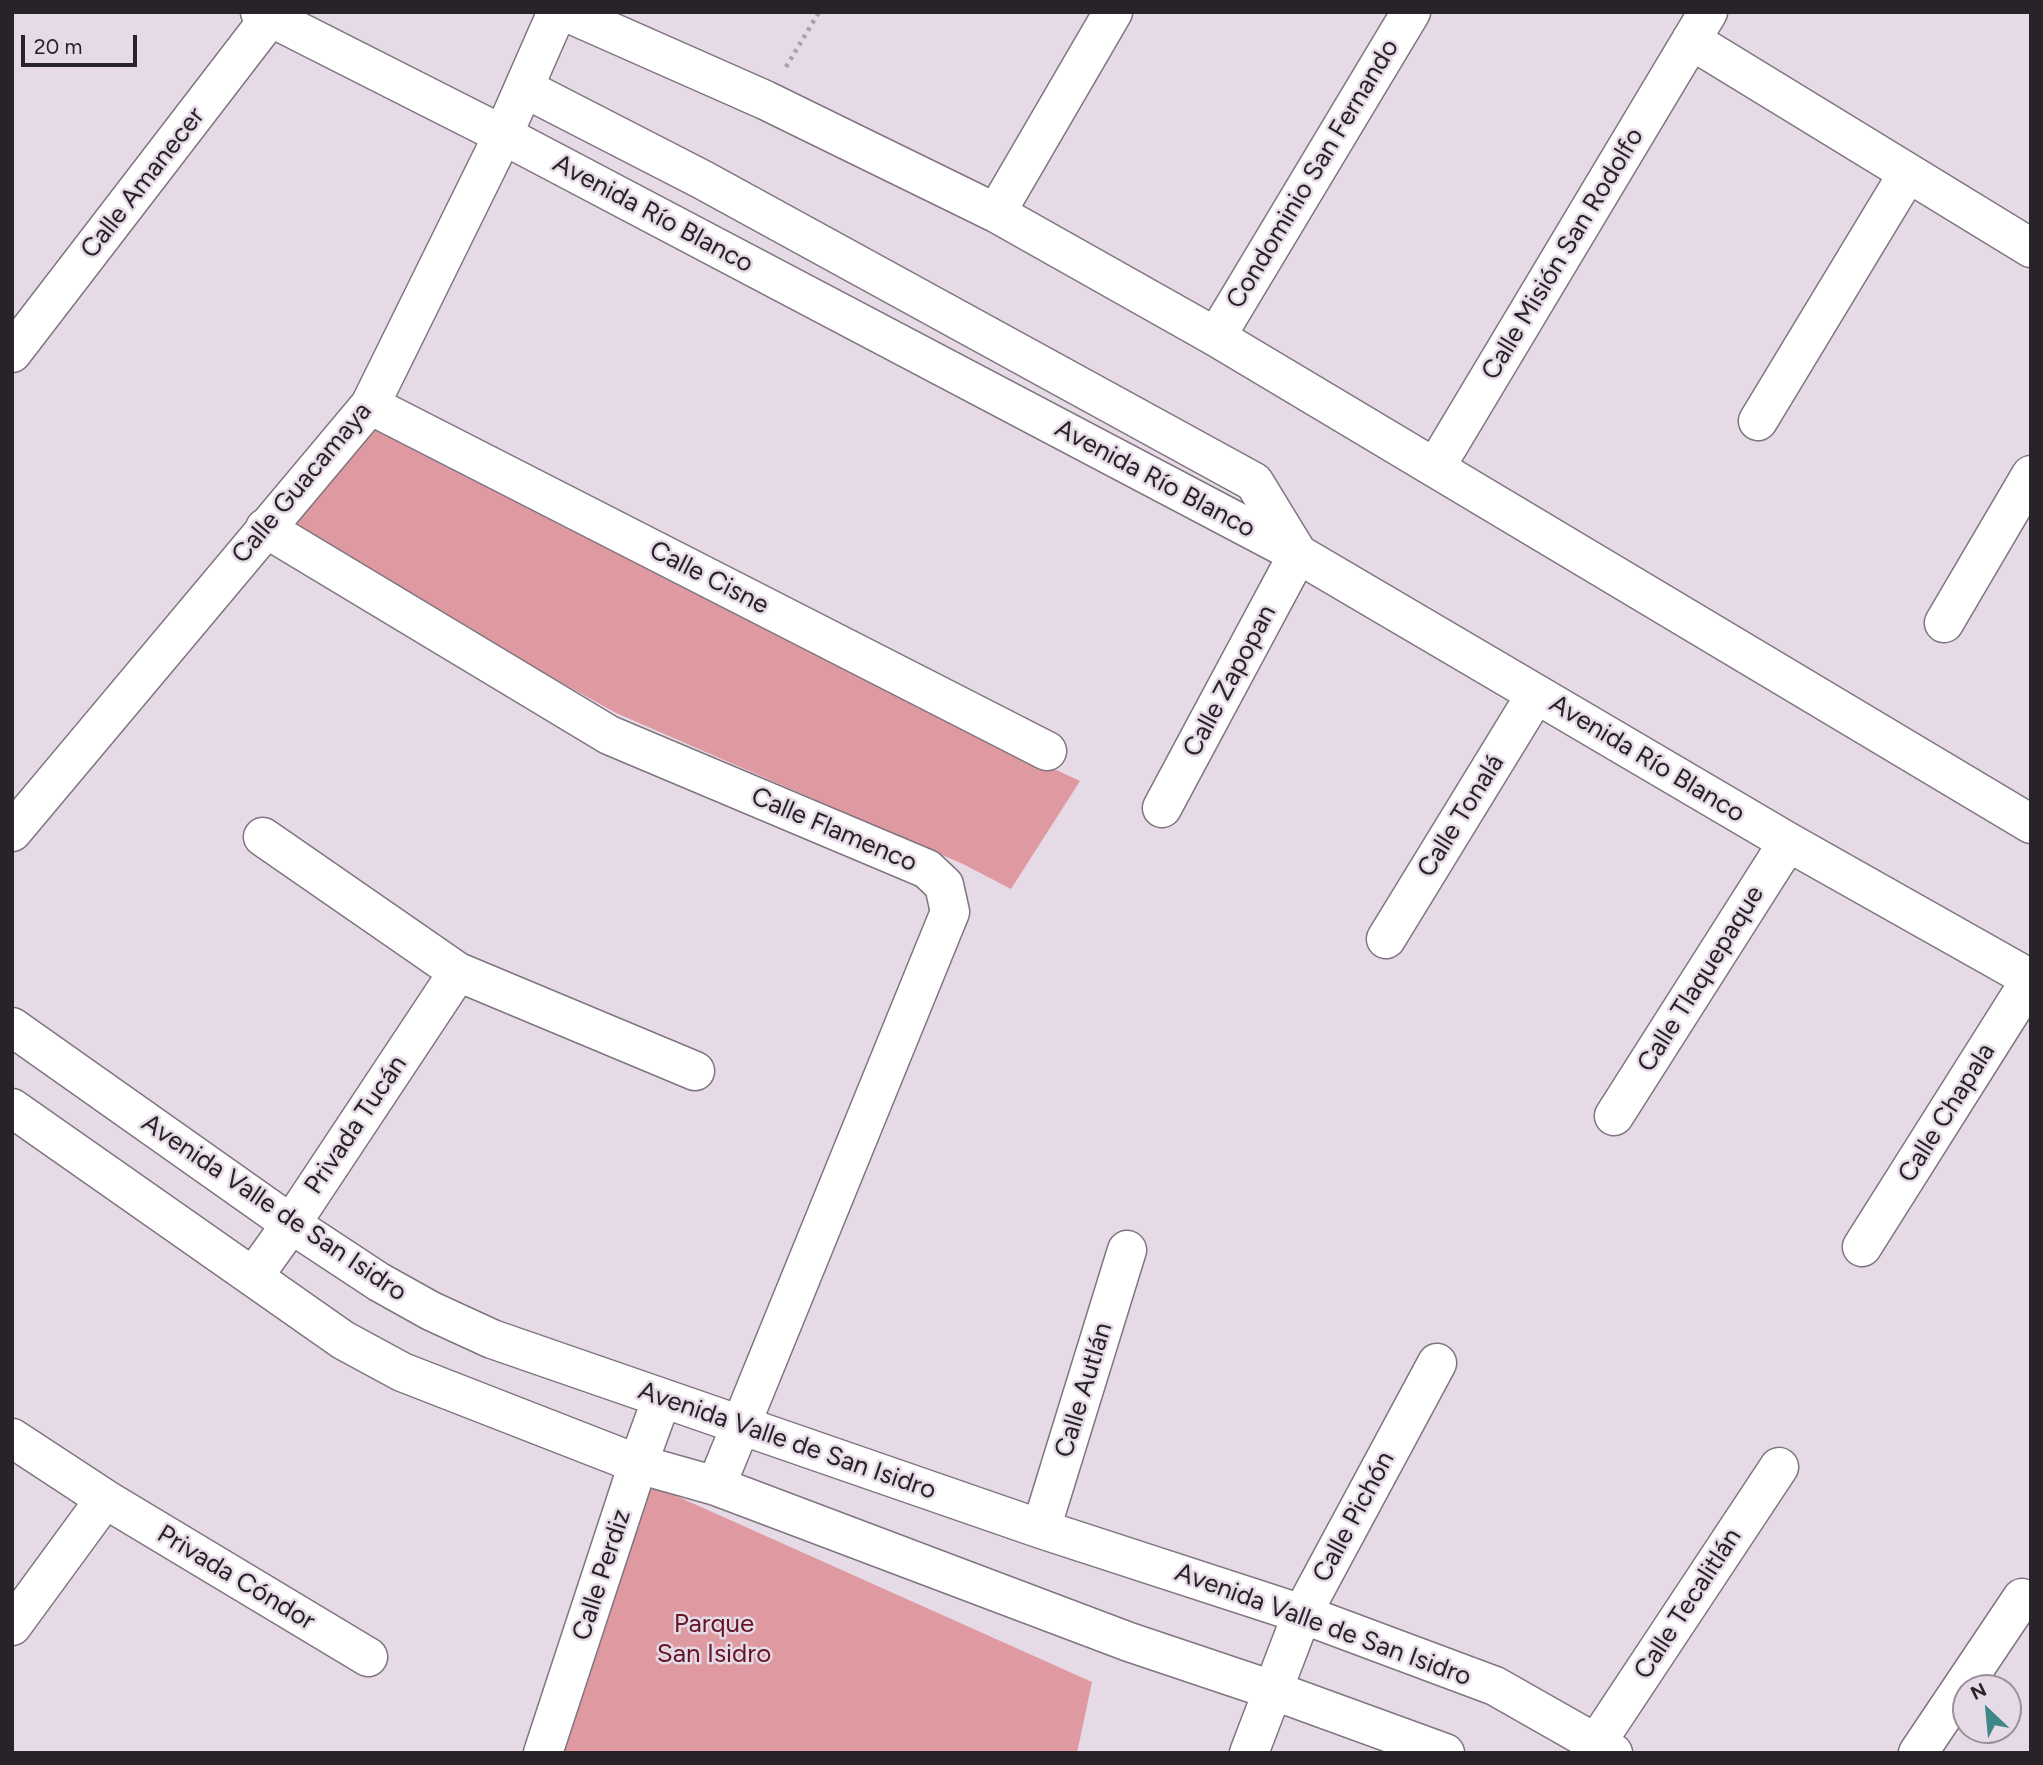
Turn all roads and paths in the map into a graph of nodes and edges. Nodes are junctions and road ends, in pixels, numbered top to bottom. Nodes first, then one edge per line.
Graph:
1 (556, 12) edge
2 (566, 12) edge
3 (819, 12) edge
4 (1112, 12) edge
5 (1411, 12) edge
6 (268, 14) edge
7 (1699, 26) edge
8 (524, 88) junction
9 (765, 100) junction
10 (503, 135) junction
11 (1908, 173) junction
12 (996, 213) junction
13 (2029, 243) edge
14 (1216, 337) junction
15 (12, 353) edge
16 (370, 405) junction
17 (1758, 421) dead end
18 (1435, 468) junction
19 (2031, 475) edge
20 (265, 528) junction
21 (1298, 554) junction
22 (1944, 623) dead end
23 (1536, 694) junction
24 (1047, 751) dead end
25 (1162, 808) dead end
26 (2031, 824) edge
27 (12, 832) edge
28 (263, 837) dead end
29 (1788, 842) junction
30 (1385, 939) dead end
31 (458, 972) junction
32 (2031, 979) edge
33 (12, 1027) edge
34 (695, 1071) dead end
35 (12, 1108) edge
36 (1614, 1116) dead end
37 (290, 1224) junction
38 (1862, 1247) dead end
39 (1127, 1250) dead end
40 (253, 1277) junction
41 (1437, 1363) dead end
42 (663, 1398) junction
43 (742, 1426) junction
44 (12, 1438) edge
45 (638, 1464) junction
46 (1779, 1467) dead end
47 (716, 1486) junction
48 (105, 1499) junction
49 (1041, 1529) junction
50 (2022, 1598) dead end
51 (1302, 1614) junction
52 (12, 1626) edge
53 (368, 1657) dead end
54 (1272, 1690) junction
55 (1605, 1747) edge
56 (543, 1753) edge
57 (1249, 1753) edge
58 (1445, 1753) edge
59 (1918, 1753) edge

1 - 8 street, Calle Guacamaya
2 - 9 street
3 - 9 path
4 - 12 street
5 - 14 street, Condominio San Fernando
6 - 10 street, Avenida Río Blanco
6 - 15 street, Calle Amanecer
7 - 11 street, Calle Misión San Rodolfo
7 - 18 street, Calle Misión San Rodolfo
8 - 10 street, Calle Guacamaya
8 - 21 street
9 - 12 street
10 - 16 street, Calle Guacamaya
10 - 21 street, Avenida Río Blanco
11 - 13 street, Calle Misión San Rodolfo
11 - 17 street
12 - 14 street
14 - 18 street
16 - 20 street, Calle Guacamaya
16 - 24 street, Calle Cisne
18 - 26 street
19 - 22 street
20 - 27 street, Calle Guacamaya
20 - 43 street, Calle Flamenco
21 - 23 street, Avenida Río Blanco
21 - 25 street, Calle Zapopan
23 - 29 street, Avenida Río Blanco
23 - 30 street, Calle Tonalá
28 - 31 street
29 - 32 street, Avenida Río Blanco
29 - 36 street, Calle Tlaquepaque
31 - 34 street
31 - 37 street, Privada Tucán
32 - 38 street, Calle Chapala
33 - 37 street, Avenida Valle de San Isidro
35 - 40 street
37 - 40 street, Privada Tucán
37 - 42 street, Avenida Valle de San Isidro
39 - 49 street, Calle Autlán
40 - 45 street
41 - 51 street, Calle Pichón
42 - 43 street, Avenida Valle de San Isidro
42 - 45 street, Calle Perdiz
43 - 47 street, Calle Flamenco
43 - 49 street, Avenida Valle de San Isidro
44 - 48 street, Privada Cóndor
45 - 47 street
45 - 56 street, Calle Perdiz
46 - 55 street, Calle Tecalitlán
47 - 54 street
48 - 52 street
48 - 53 street, Privada Cóndor
49 - 51 street, Avenida Valle de San Isidro
50 - 59 street
51 - 54 street, Calle Pichón
51 - 55 street, Avenida Valle de San Isidro
54 - 57 street, Calle Pichón
54 - 58 street

